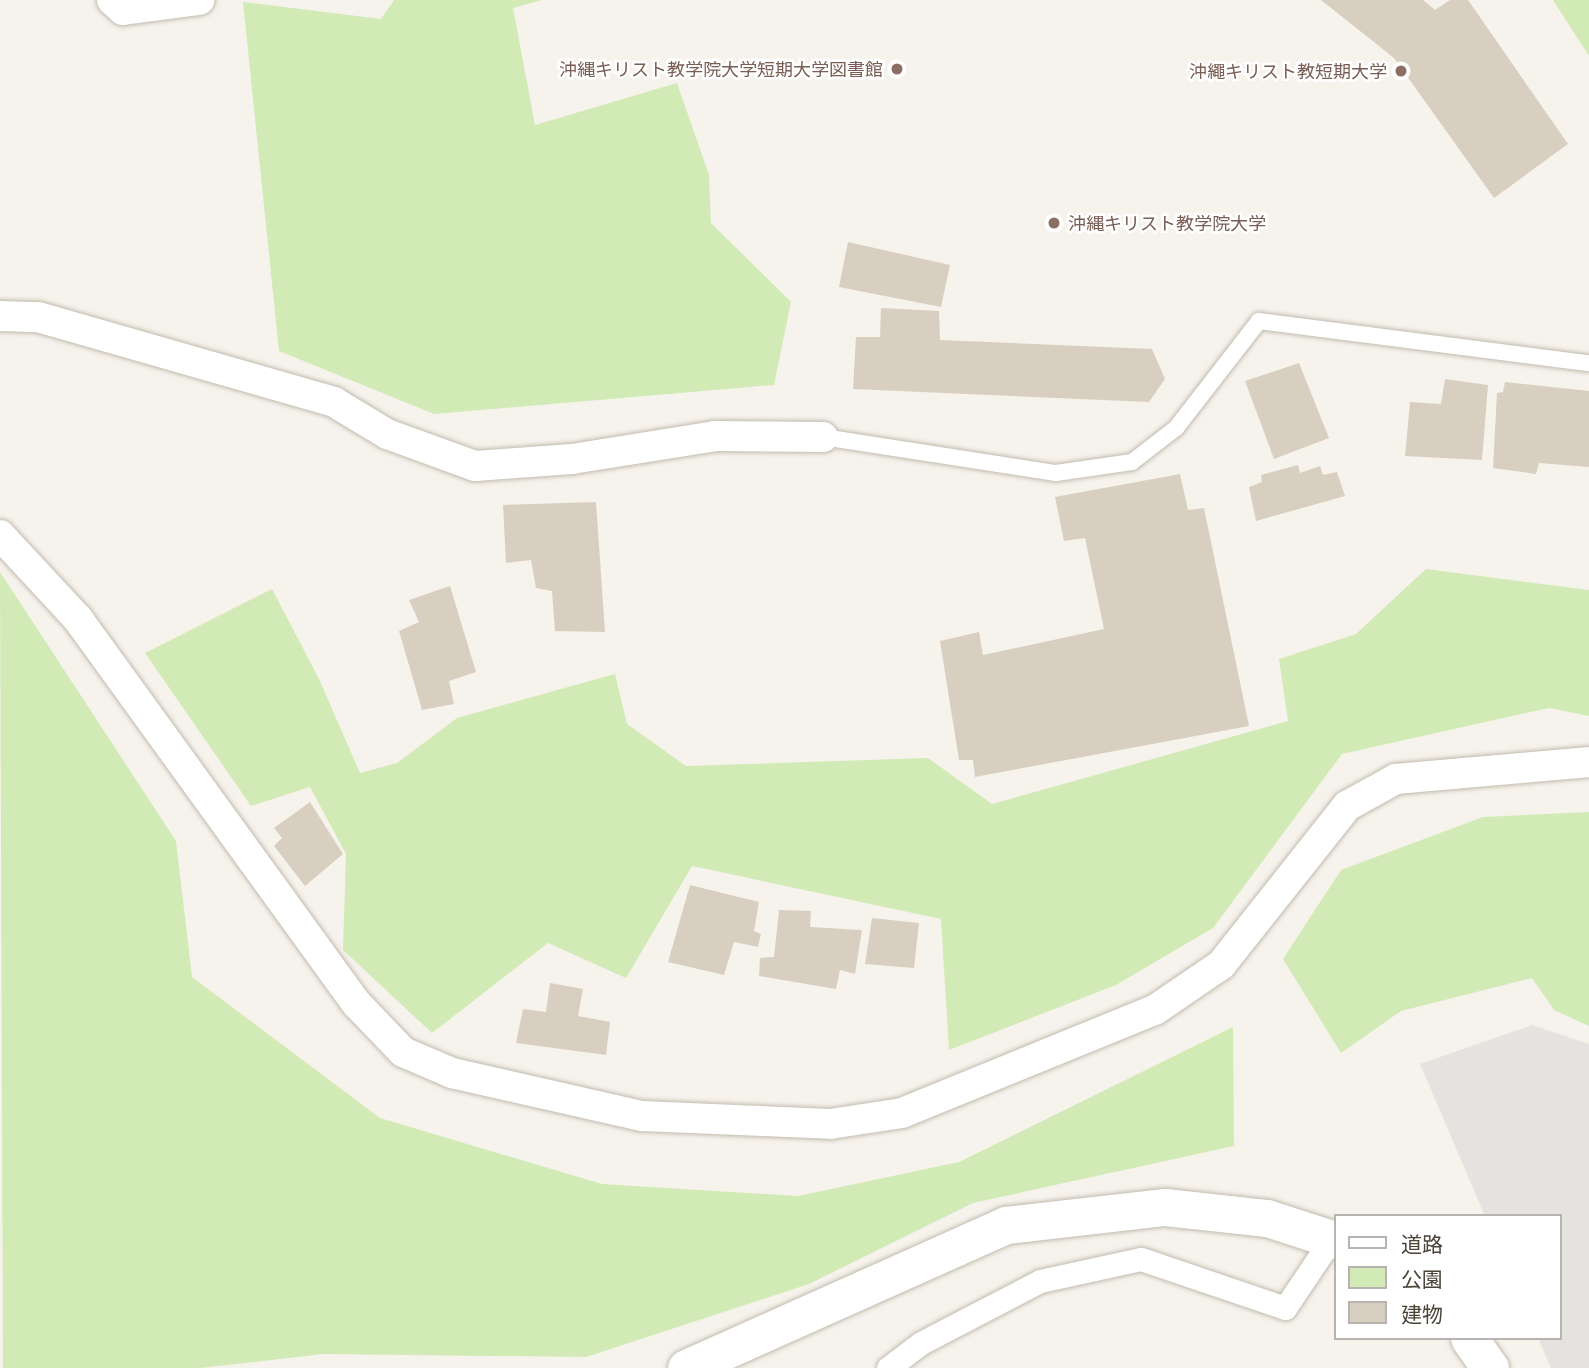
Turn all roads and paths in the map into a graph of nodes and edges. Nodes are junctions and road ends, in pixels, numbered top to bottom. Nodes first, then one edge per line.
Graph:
1 (112, 0) edge
2 (199, 0) edge
3 (0, 316) edge
4 (1589, 363) edge
5 (823, 437) joint
6 (0, 535) edge
7 (1589, 762) edge
8 (1334, 1239) edge
9 (1470, 1340) edge
10 (686, 1368) edge
11 (888, 1368) edge
12 (1490, 1368) edge

1 - 2 street
3 - 5 street
4 - 5 lane
6 - 7 street
8 - 10 street
8 - 11 street
9 - 12 street

